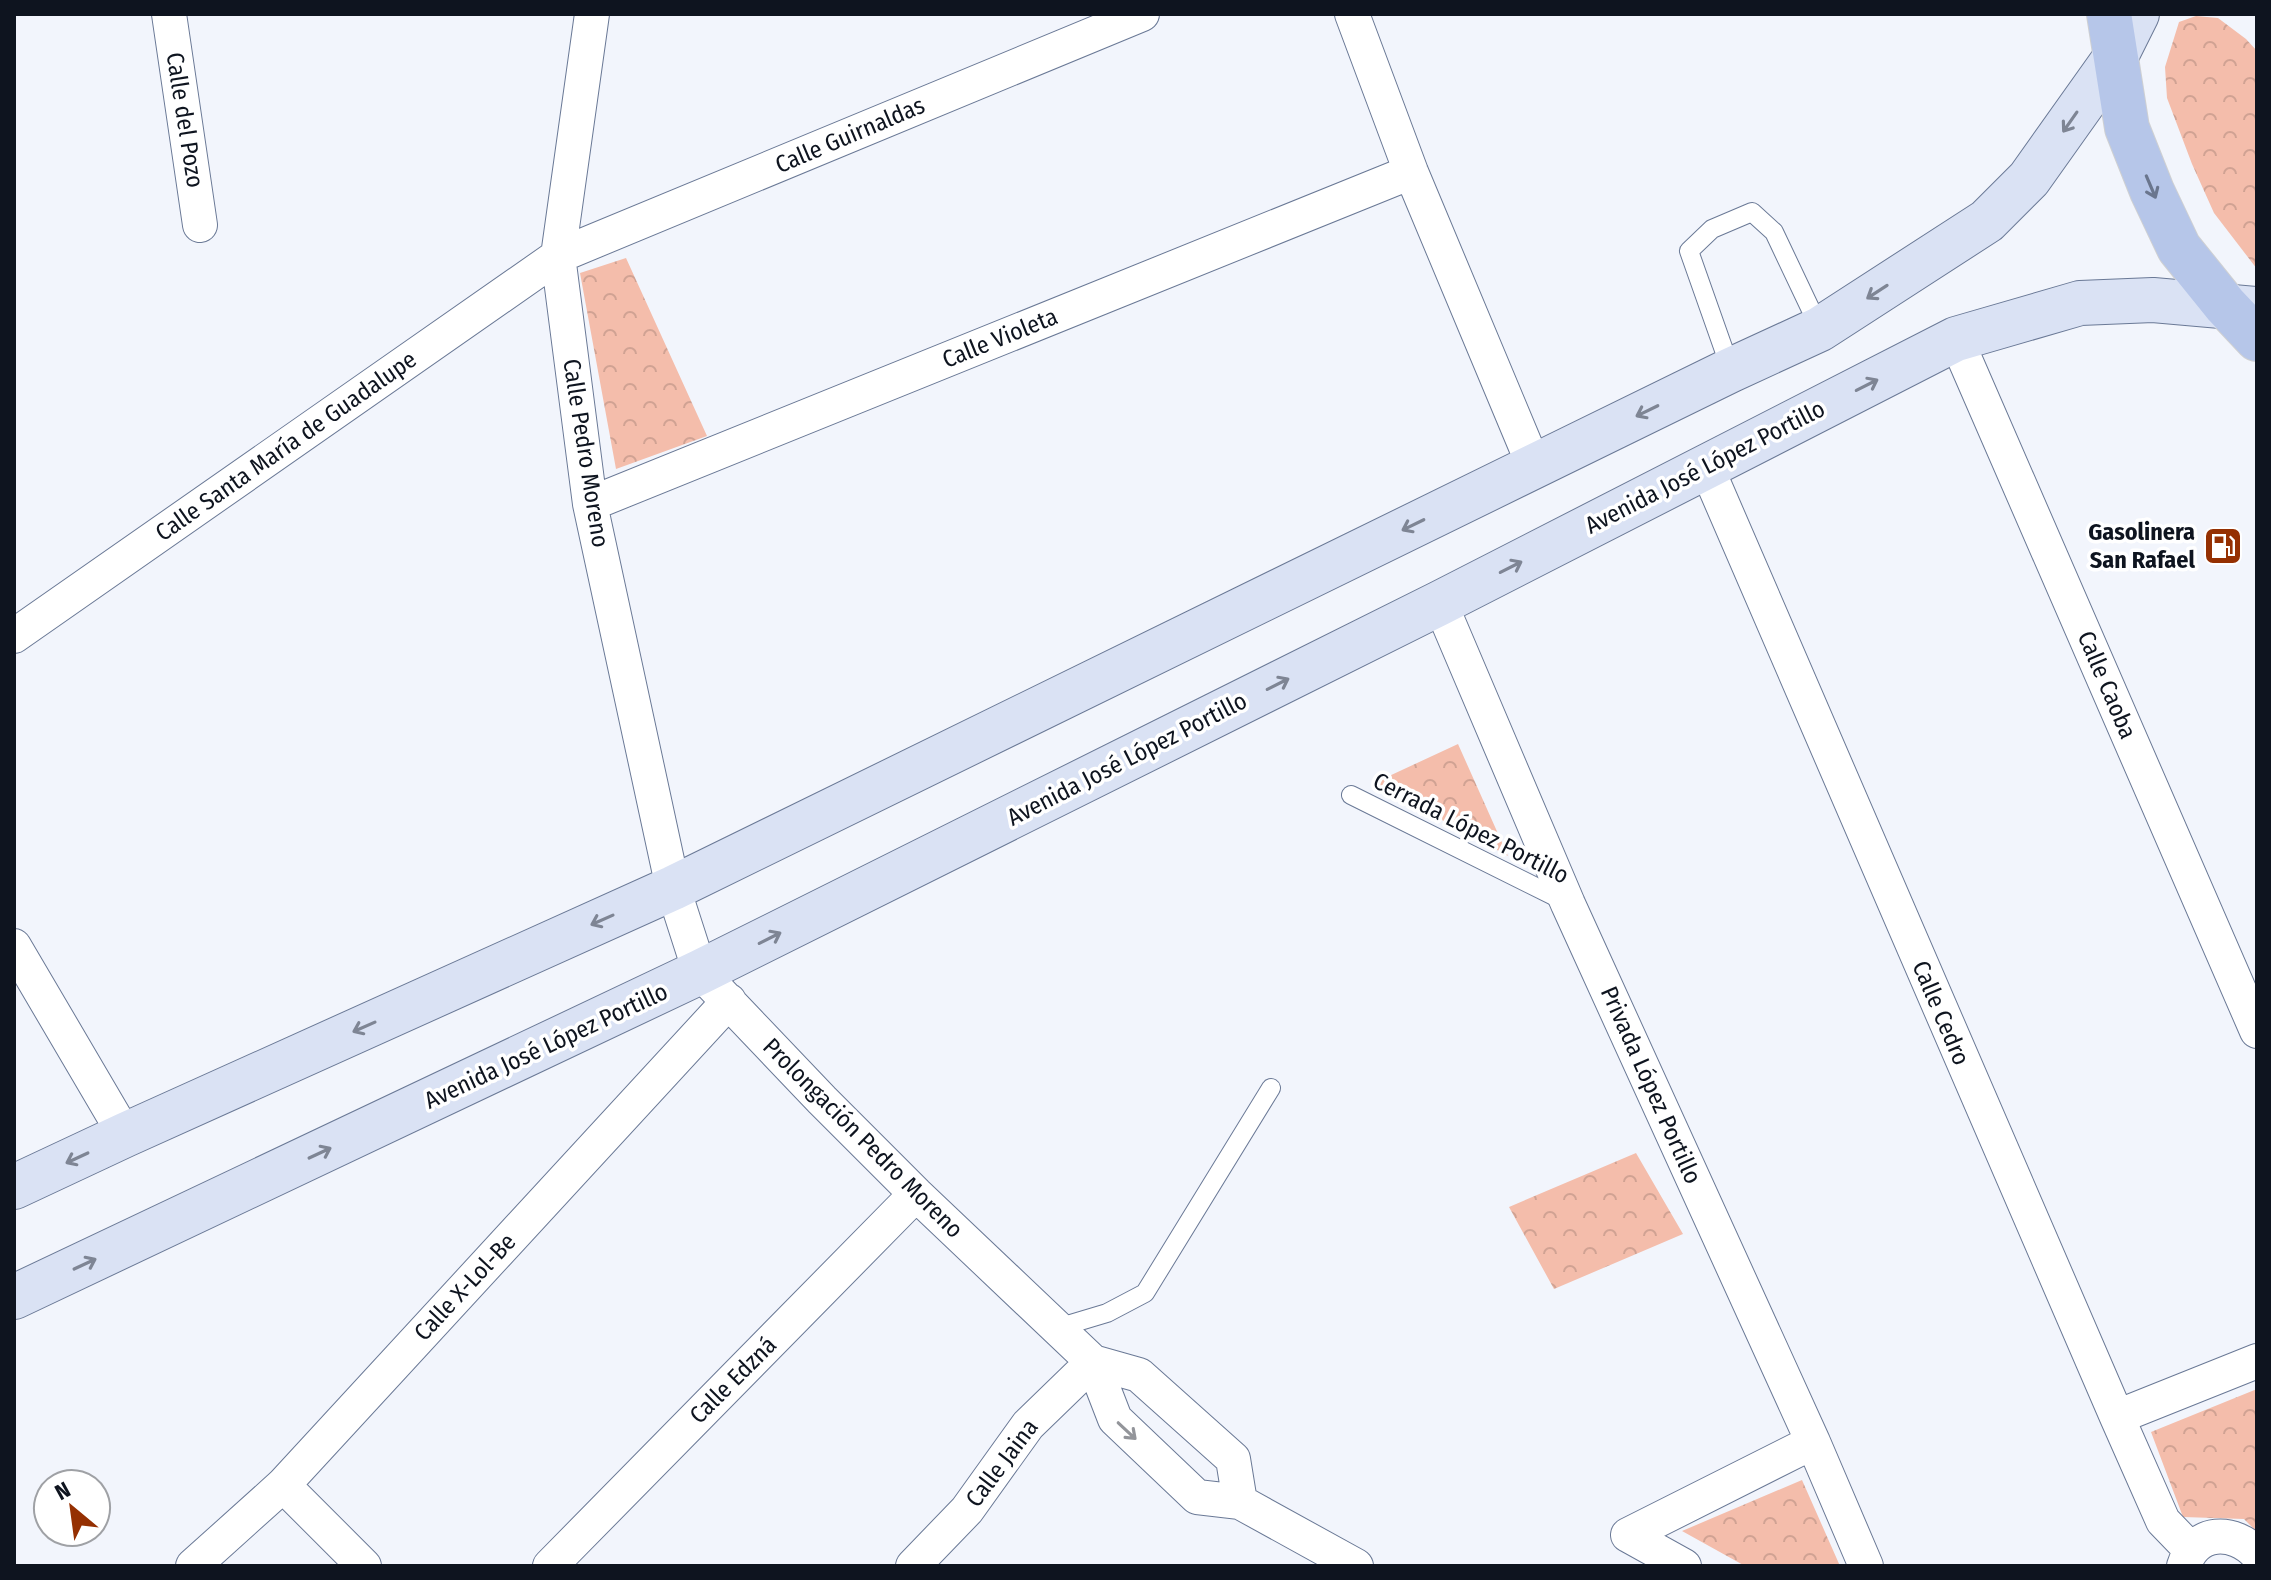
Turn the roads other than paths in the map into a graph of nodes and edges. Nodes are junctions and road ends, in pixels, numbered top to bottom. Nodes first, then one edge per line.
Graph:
1 (169, 14) edge
2 (592, 14) edge
3 (1142, 14) edge
4 (1352, 14) edge
5 (2109, 14) edge
6 (2137, 14) edge
7 (2115, 58) junction
8 (1411, 172) junction
9 (200, 225) dead end
10 (558, 256) junction
11 (2241, 307) edge
12 (1820, 329) junction
13 (1956, 339) junction
14 (2257, 339) edge
15 (1731, 370) junction
16 (1534, 466) junction
17 (1706, 466) junction
18 (590, 504) junction
19 (1440, 603) junction
20 (14, 636) edge
21 (1351, 795) dead end
22 (673, 888) junction
23 (1568, 904) junction
24 (14, 946) edge
25 (715, 987) junction
26 (2257, 1031) edge
27 (1271, 1088) dead end
28 (125, 1135) junction
29 (14, 1187) edge
30 (916, 1194) junction
31 (14, 1297) edge
32 (1057, 1328) junction
33 (2257, 1361) edge
34 (1093, 1362) junction
35 (2117, 1417) junction
36 (1813, 1442) junction
37 (283, 1485) junction
38 (1240, 1502) junction
39 (2257, 1554) edge
40 (2188, 1558) edge
41 (193, 1566) edge
42 (364, 1566) edge
43 (550, 1566) edge
44 (913, 1566) edge
45 (1356, 1566) edge
46 (1684, 1566) edge
47 (1866, 1566) edge

1 - 9 street, Calle del Pozo
2 - 10 street, Calle Pedro Moreno
3 - 10 street, Calle Guirnaldas
4 - 8 street
5 - 7 main road
6 - 7 main road
7 -> 11 main road
7 -> 12 main road
8 - 16 street
8 - 18 street, Calle Violeta
10 - 18 street, Calle Pedro Moreno
10 - 20 street, Calle Santa María de Guadalupe
11 - 13 main road, Avenida José López Portillo
11 - 14 main road
12 - 15 main road
12 - 15 lane
17 -> 13 main road, Avenida José López Portillo
13 - 26 street, Calle Caoba
15 -> 16 main road
16 -> 22 main road
19 -> 17 main road, Avenida José López Portillo
17 - 35 street, Calle Cedro
18 - 22 street, Calle Pedro Moreno
19 - 23 street, Privada López Portillo
25 -> 19 main road, Avenida José López Portillo
21 - 23 lane, Cerrada López Portillo
22 - 25 street, Prolongación Pedro Moreno
22 -> 28 main road
23 - 36 street, Privada López Portillo
24 - 28 street
25 - 30 street, Prolongación Pedro Moreno
31 -> 25 main road, Avenida José López Portillo
25 - 37 street, Calle X-Lol-Be
27 - 32 lane
28 -> 29 main road
30 - 32 street, Prolongación Pedro Moreno
30 - 43 street, Calle Edzná
32 - 34 street, Prolongación Pedro Moreno
33 - 35 street
34 - 38 street, Prolongación Pedro Moreno
34 -> 38 street, Prolongación Pedro Moreno
34 - 44 street, Calle Jaina
35 - 40 street, Calle Cedro
36 - 46 street
36 - 47 street, Privada López Portillo
37 - 41 street, Calle X-Lol-Be
37 - 42 street
38 - 45 street, Prolongación Pedro Moreno
39 - 40 street, Calle Cedro

